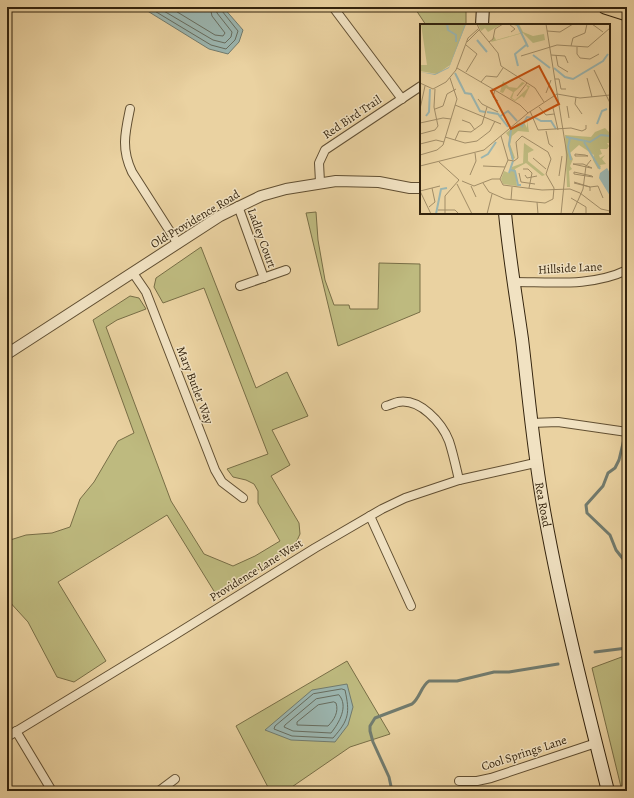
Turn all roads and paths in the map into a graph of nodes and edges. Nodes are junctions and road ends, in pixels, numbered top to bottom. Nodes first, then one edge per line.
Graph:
1 (333, 7) edge
2 (483, 7) edge
3 (604, 7) edge
4 (627, 14) edge
5 (482, 24) edge
6 (420, 87) edge
7 (402, 99) junction
8 (130, 109) dead end
9 (320, 182) junction
10 (420, 188) edge
11 (238, 206) junction
12 (505, 214) edge
13 (178, 244) junction
14 (286, 270) dead end
15 (627, 270) edge
16 (133, 273) junction
17 (264, 278) junction
18 (513, 282) junction
19 (240, 286) dead end
20 (7, 354) edge
21 (386, 406) dead end
22 (531, 423) junction
23 (627, 432) edge
24 (535, 463) junction
25 (459, 480) junction
26 (243, 498) dead end
27 (370, 516) junction
28 (411, 606) dead end
29 (16, 731) junction
30 (7, 737) edge
31 (596, 743) junction
32 (175, 779) dead end
33 (459, 781) dead end
34 (52, 791) edge
35 (159, 791) edge
36 (608, 791) edge

1 - 7 street
2 - 5 main road
3 - 4 main road
6 - 7 street, Red Bird Trail
7 - 9 street, Red Bird Trail
8 - 13 street
9 - 10 street, Old Providence Road
9 - 11 street, Old Providence Road
11 - 13 street, Old Providence Road
11 - 17 street, Ladley Court
12 - 18 main road, Rea Road
13 - 16 street, Old Providence Road
14 - 17 street
15 - 18 street, Hillside Lane
16 - 20 street, Old Providence Road
16 - 26 street, Mary Butler Way
17 - 19 street
18 - 22 main road, Rea Road
21 - 25 street
22 - 23 street
22 - 24 main road, Rea Road
24 - 25 street, Providence Lane West
24 - 31 main road, Rea Road
25 - 27 street, Providence Lane West
27 - 28 street
27 - 29 street, Providence Lane West
29 - 30 street, Providence Lane West
29 - 34 street
31 - 33 street, Cool Springs Lane
31 - 36 main road, Rea Road
32 - 35 street

